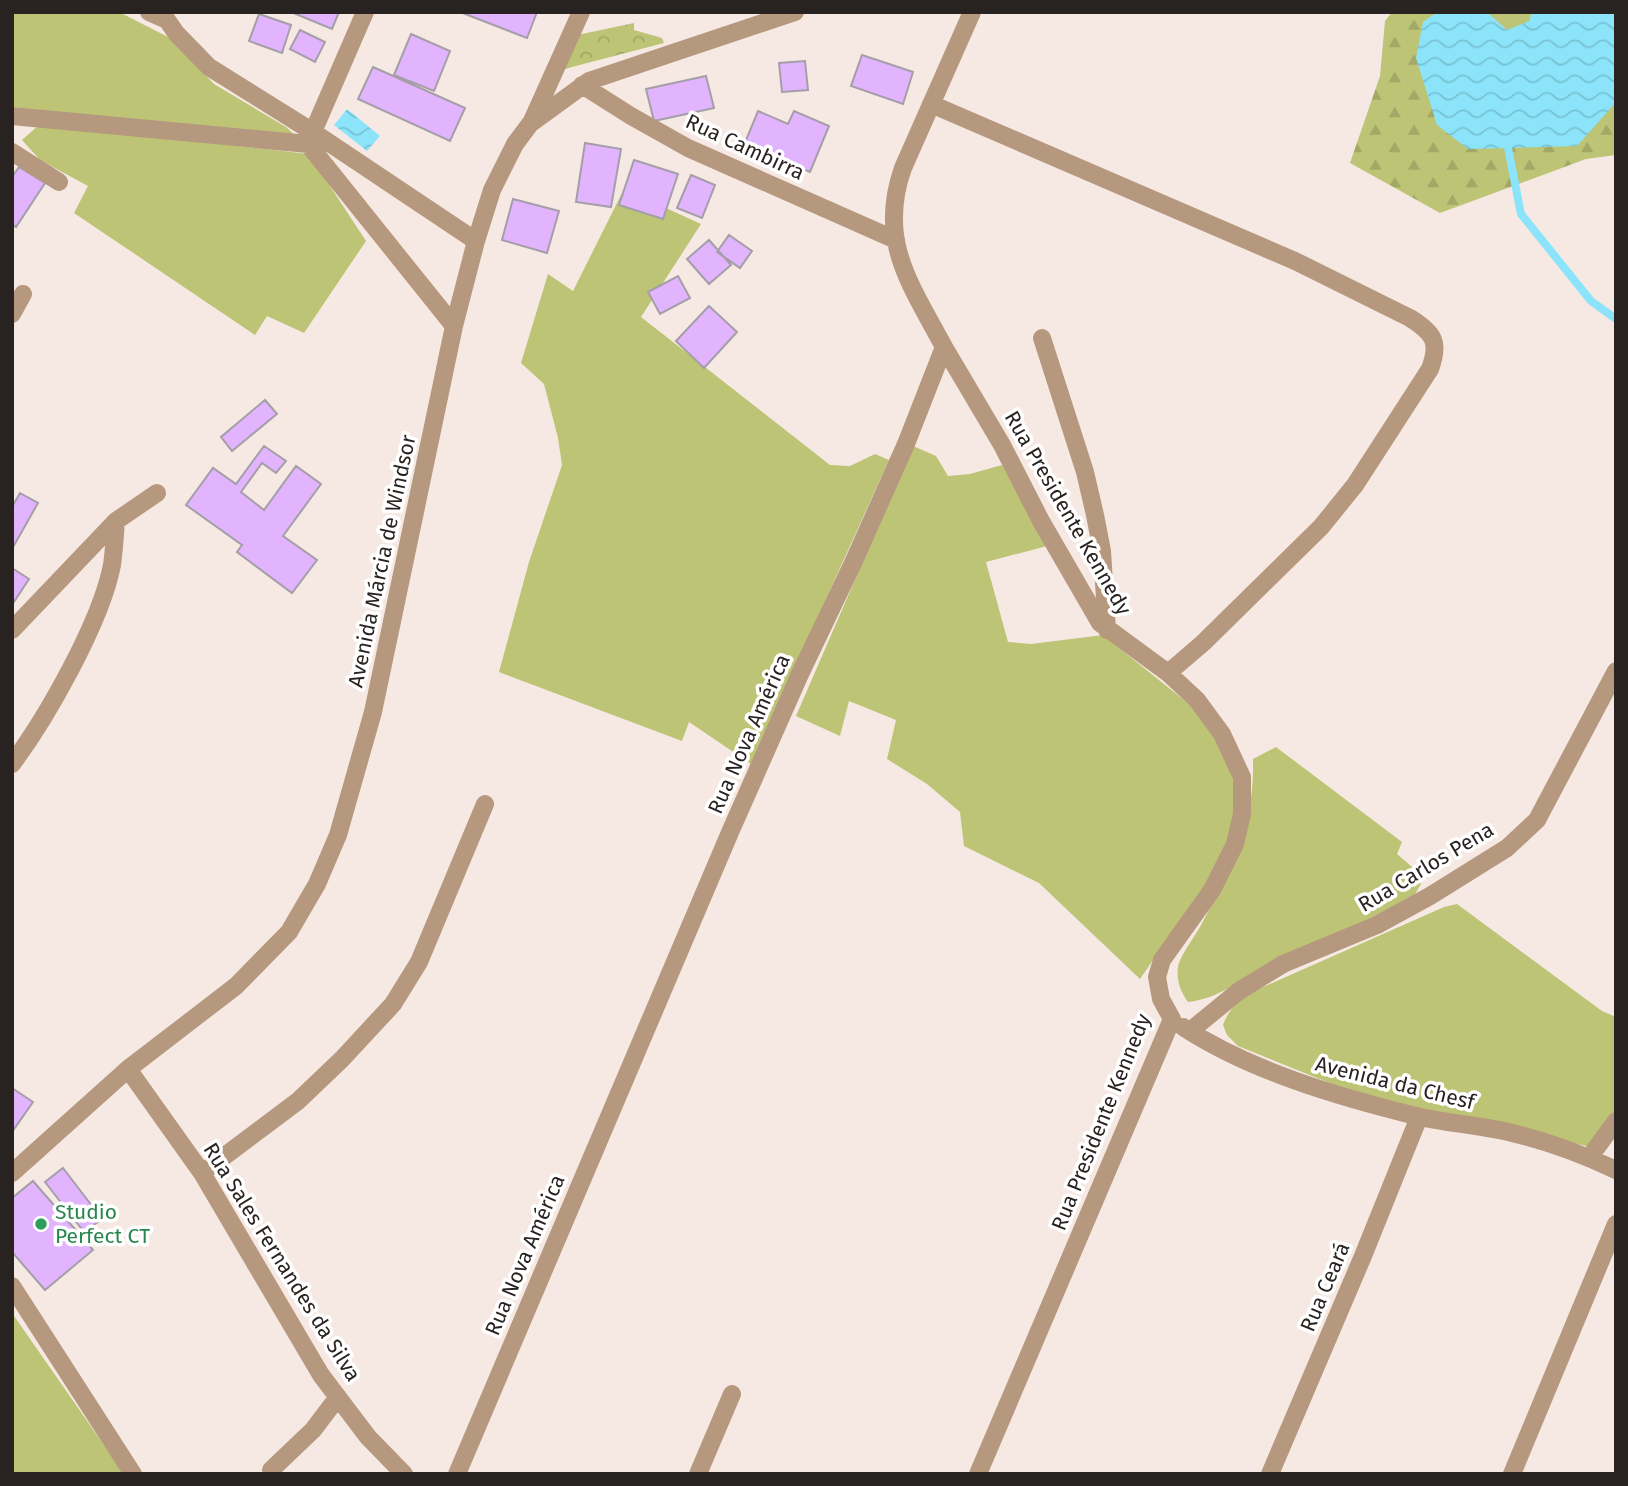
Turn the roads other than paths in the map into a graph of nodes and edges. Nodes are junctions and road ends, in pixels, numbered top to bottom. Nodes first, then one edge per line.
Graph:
1 (149, 12) edge
2 (365, 12) edge
3 (581, 12) edge
4 (795, 12) edge
5 (972, 12) edge
6 (166, 16) edge
7 (582, 85) junction
8 (931, 104) junction
9 (12, 116) edge
10 (530, 124) junction
11 (310, 138) junction
12 (12, 152) edge
13 (59, 181) dead end
14 (896, 240) junction
15 (476, 241) junction
16 (23, 294) dead end
17 (12, 314) edge
18 (454, 326) junction
19 (1042, 338) dead end
20 (944, 347) junction
21 (157, 493) dead end
22 (117, 521) junction
23 (12, 630) edge
24 (1107, 630) junction
25 (1616, 671) edge
26 (1168, 673) junction
27 (12, 764) edge
28 (485, 804) dead end
29 (1172, 1019) junction
30 (1190, 1031) junction
31 (128, 1069) junction
32 (1419, 1117) junction
33 (1616, 1121) edge
34 (1589, 1158) junction
35 (1616, 1170) edge
36 (12, 1173) edge
37 (202, 1174) junction
38 (1616, 1224) edge
39 (12, 1286) edge
40 (732, 1394) dead end
41 (338, 1397) junction
42 (271, 1469) dead end
43 (133, 1474) edge
44 (404, 1474) edge
45 (457, 1474) edge
46 (698, 1474) edge
47 (978, 1474) edge
48 (1270, 1474) edge
49 (1512, 1474) edge

1 - 6 street
2 - 11 street
3 - 10 street
4 - 7 street, Avenida Márcia de Windsor
5 - 8 street
6 - 11 street
7 - 10 street, Avenida Márcia de Windsor
7 - 14 street, Rua Cambirra
8 - 14 street
8 - 26 street
9 - 11 street
10 - 15 street, Avenida Márcia de Windsor
11 - 15 street
11 - 18 street
12 - 13 street
14 - 20 street
15 - 18 street, Avenida Márcia de Windsor
16 - 17 street
18 - 31 street, Avenida Márcia de Windsor
19 - 24 street
20 - 24 street, Rua Presidente Kennedy
20 - 45 street, Rua Nova América
21 - 22 street
22 - 23 street
22 - 27 street
24 - 26 street, Rua Presidente Kennedy
25 - 30 street, Rua Carlos Pena
26 - 29 street, Rua Presidente Kennedy
28 - 37 street
29 - 30 street, Avenida da Chesf
29 - 47 street, Rua Presidente Kennedy
30 - 32 street, Avenida da Chesf
31 - 36 street, Avenida Márcia de Windsor
31 - 37 street, Rua Sales Fernandes da Silva
32 - 34 street, Avenida da Chesf
32 - 48 street, Rua Ceará
33 - 34 street
34 - 35 street, Avenida da Chesf
37 - 41 street, Rua Sales Fernandes da Silva
38 - 49 street
39 - 43 street
40 - 46 street
41 - 42 street
41 - 44 street, Rua Sales Fernandes da Silva

